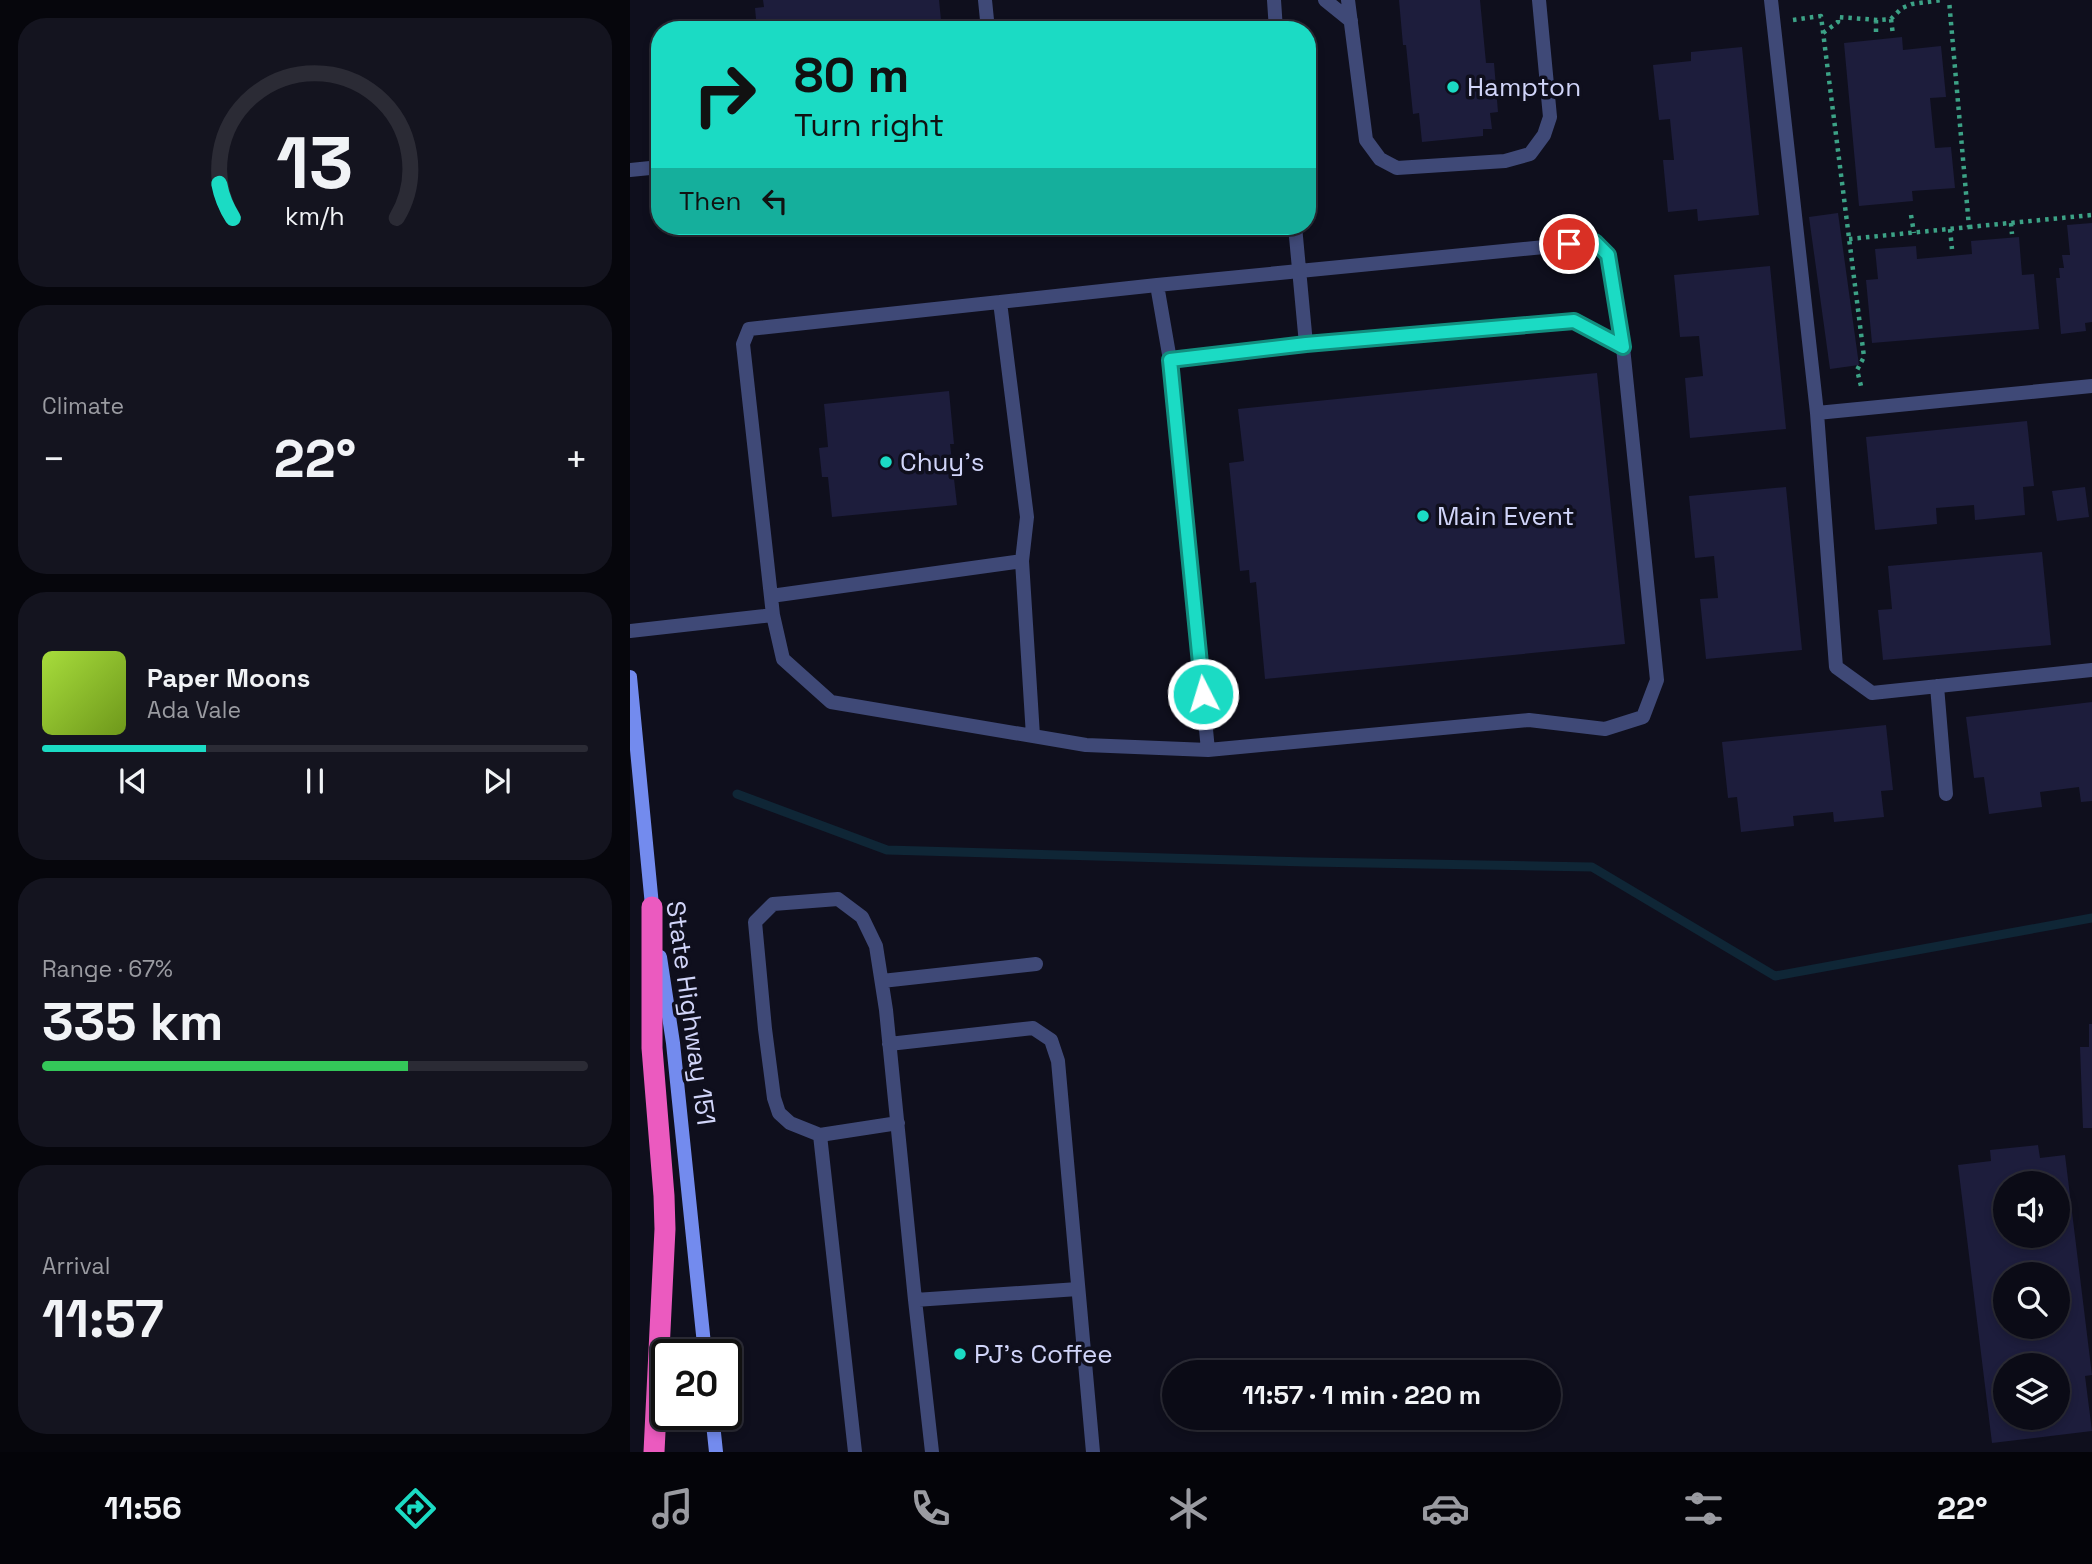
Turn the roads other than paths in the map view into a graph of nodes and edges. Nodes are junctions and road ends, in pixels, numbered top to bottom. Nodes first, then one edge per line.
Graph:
1 (985, 0) edge
2 (1274, 0) edge
3 (1325, 0) edge
4 (1348, 0) edge
5 (1539, 0) edge
6 (1771, 0) edge
7 (987, 21) edge
8 (1275, 21) edge
9 (1351, 21) junction
10 (651, 168) edge
11 (630, 170) edge
12 (1296, 235) edge
13 (1299, 271) junction
14 (1157, 285) junction
15 (1000, 302) junction
16 (1306, 344) junction
17 (1623, 347) junction
18 (1170, 360) junction
19 (2092, 386) edge
20 (1817, 413) junction
21 (1022, 561) junction
22 (771, 596) junction
23 (773, 615) junction
24 (630, 631) edge
25 (2092, 670) edge
26 (630, 677) edge
27 (1937, 686) junction
28 (1033, 736) junction
29 (1208, 750) junction
30 (1946, 794) dead end
31 (652, 907) junction
32 (1037, 964) dead end
33 (882, 981) junction
34 (889, 1044) junction
35 (898, 1123) junction
36 (820, 1135) junction
37 (1078, 1289) junction
38 (915, 1300) junction
39 (703, 1339) edge
40 (714, 1430) edge
41 (654, 1452) edge
42 (716, 1452) edge
43 (855, 1452) edge
44 (932, 1452) edge
45 (1093, 1452) edge

1 - 7 lane
2 - 8 lane
3 - 9 lane
4 - 9 lane
5 - 9 lane
6 - 20 lane
10 - 11 lane
12 - 13 lane
13 - 14 lane
13 - 16 lane
13 - 17 lane
14 - 15 lane
14 - 18 lane
15 - 21 lane
15 - 22 lane
16 - 17 lane
16 - 18 lane
17 - 29 lane
18 - 29 lane
19 - 20 lane
20 - 27 lane
21 - 22 lane
21 - 28 lane
22 - 23 lane
23 - 24 lane
23 - 28 lane
25 - 27 lane
26 - 31 main road, State Highway 151
27 - 30 lane
28 - 29 lane
31 - 39 main road, State Highway 151
31 - 41 highway
32 - 33 lane
33 - 34 lane
33 - 36 lane
34 - 35 lane
34 - 37 lane
35 - 36 lane
35 - 38 lane
36 - 43 lane
37 - 38 lane
37 - 45 lane
38 - 44 lane
40 - 42 main road

